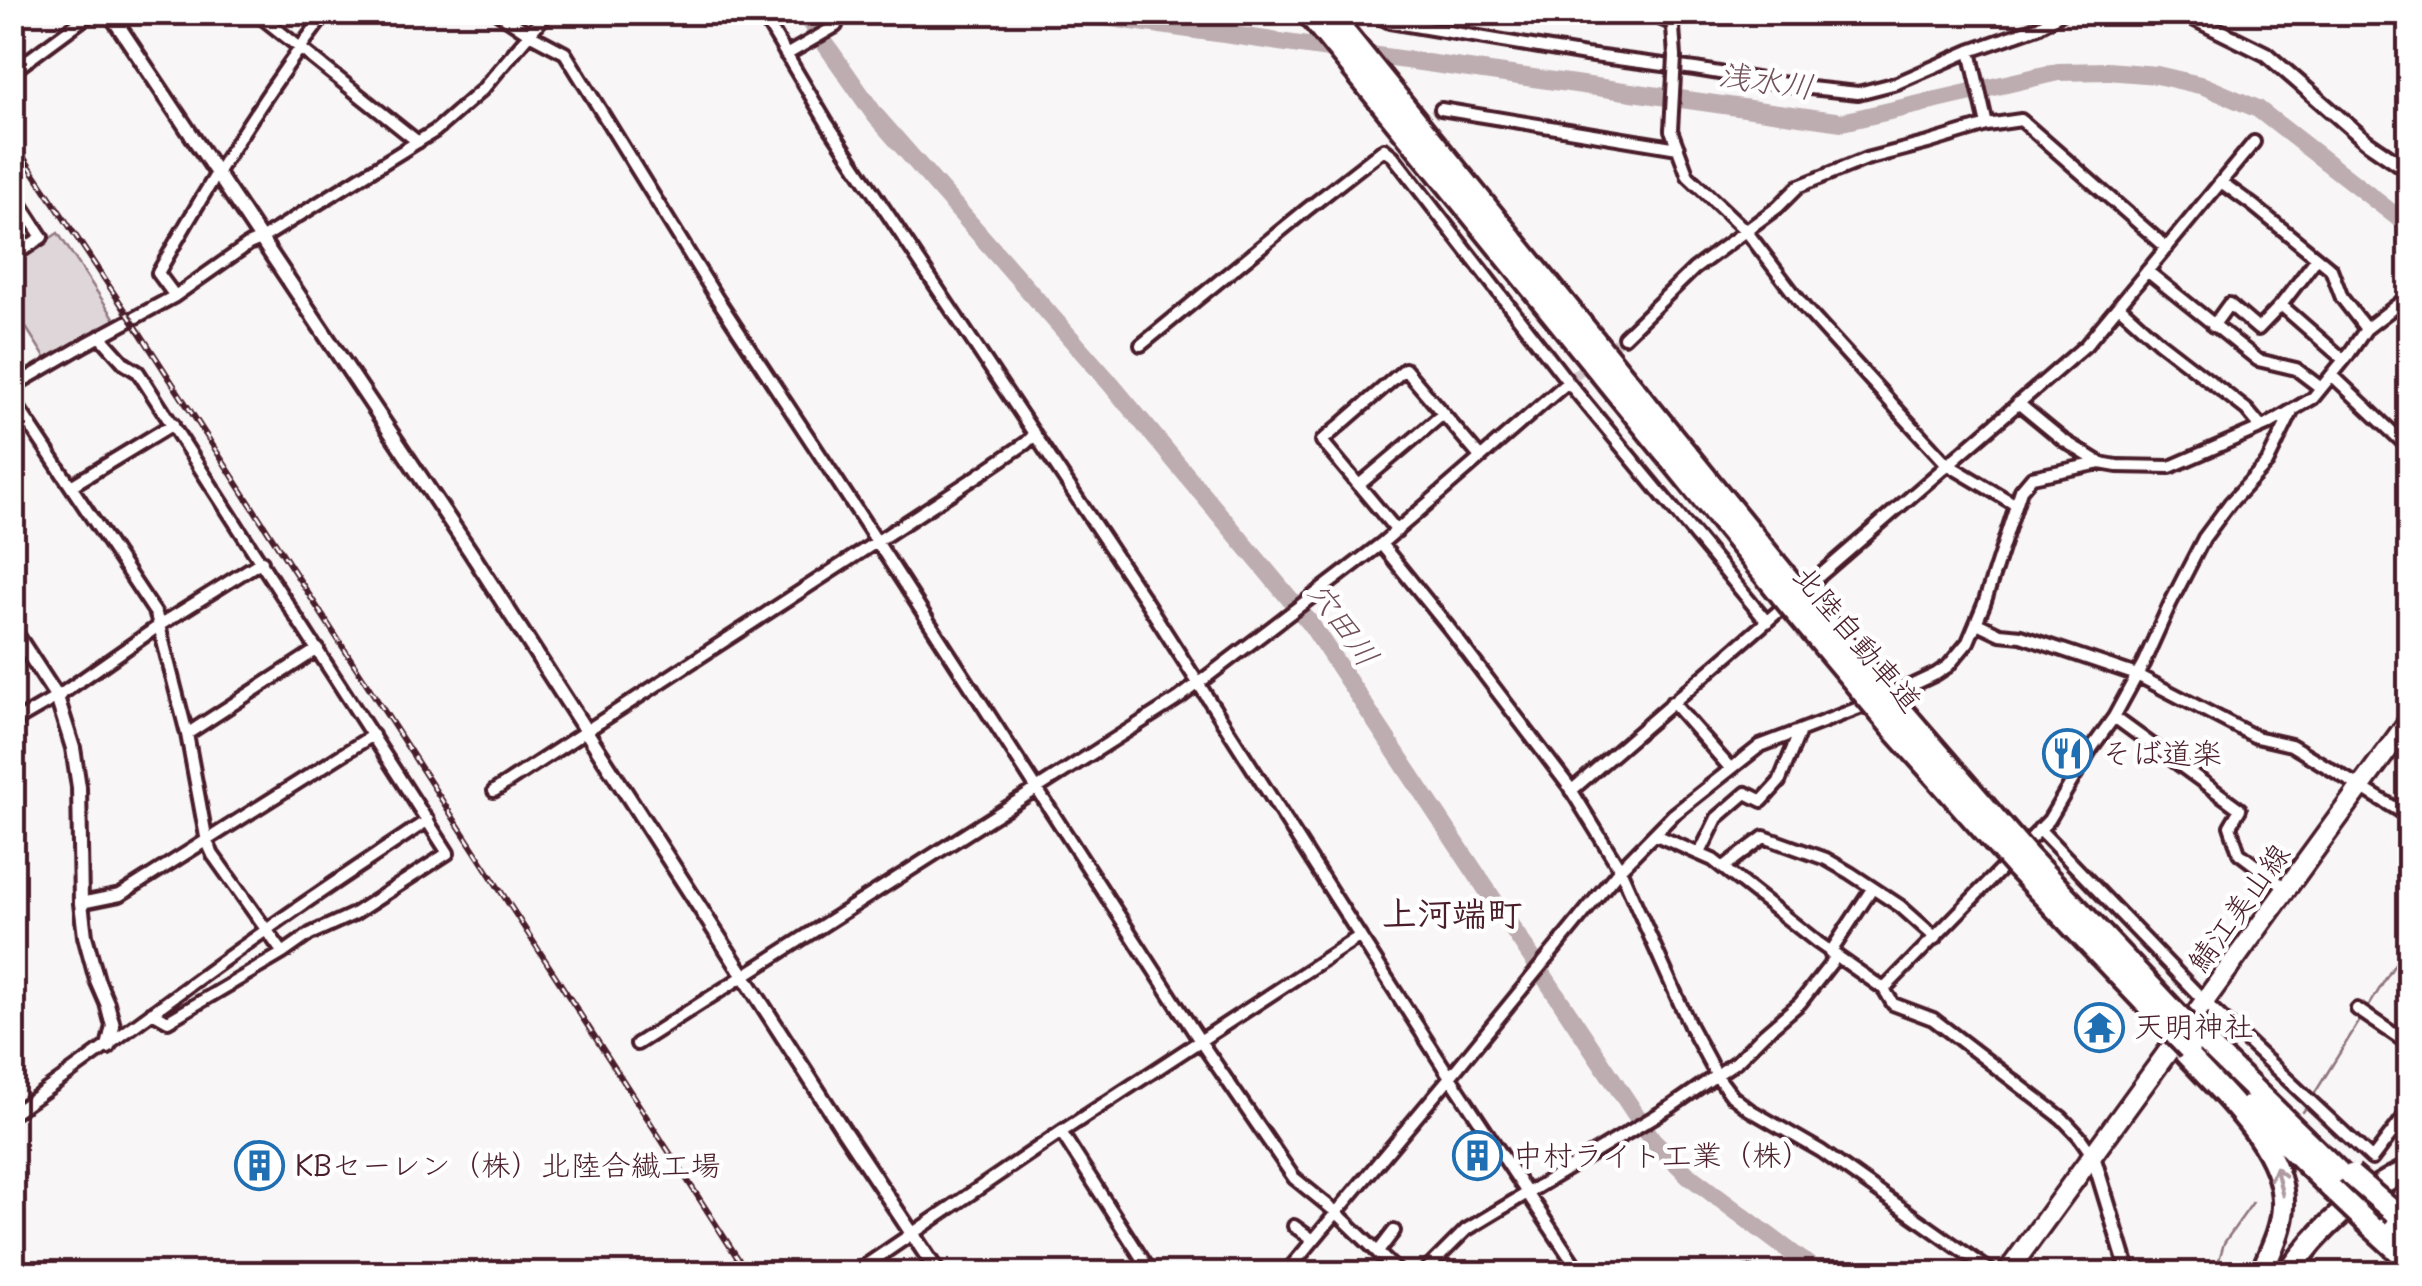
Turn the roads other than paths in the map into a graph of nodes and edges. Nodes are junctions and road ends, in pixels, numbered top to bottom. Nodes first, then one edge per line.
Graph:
1 (93, 12) edge
2 (109, 12) edge
3 (255, 12) edge
4 (328, 12) edge
5 (497, 12) edge
6 (548, 12) edge
7 (761, 12) edge
8 (1307, 12) edge
9 (1328, 12) edge
10 (1369, 12) edge
11 (1646, 12) edge
12 (2062, 12) edge
13 (2181, 12) edge
14 (1673, 18) edge
15 (836, 26) dead end
16 (531, 35) junction
17 (300, 48) junction
18 (1970, 51) junction
19 (787, 55) junction
20 (12, 72) edge
21 (1441, 110) tunnel mouth
22 (1986, 121) junction
23 (418, 142) junction
24 (2254, 142) dead end
25 (1678, 148) junction
26 (2410, 170) edge
27 (216, 172) junction
28 (2221, 182) junction
29 (12, 191) edge
30 (1746, 232) junction
31 (261, 239) junction
32 (2167, 248) junction
33 (12, 257) edge
34 (2317, 258) junction
35 (2146, 272) junction
36 (2410, 295) edge
37 (174, 296) junction
38 (2281, 305) junction
39 (2119, 306) junction
40 (2212, 326) junction
41 (2366, 329) junction
42 (100, 336) junction
43 (1624, 336) tunnel mouth
44 (1141, 345) dead end
45 (2344, 360) junction
46 (2332, 374) junction
47 (1563, 386) junction
48 (12, 387) edge
49 (2320, 388) junction
50 (12, 398) edge
51 (2018, 402) junction
52 (2293, 411) junction
53 (1443, 414) junction
54 (174, 424) junction
55 (2261, 427) junction
56 (1035, 434) junction
57 (2410, 448) edge
58 (1480, 457) junction
59 (2100, 463) junction
60 (1948, 464) junction
61 (70, 486) junction
62 (1359, 486) junction
63 (2016, 505) junction
64 (1397, 531) junction
65 (877, 542) junction
66 (1381, 544) junction
67 (262, 561) junction
68 (1788, 592) junction
69 (1767, 622) junction
70 (1977, 623) junction
71 (160, 626) junction
72 (12, 628) edge
73 (318, 649) junction
74 (2137, 675) junction
75 (1198, 683) junction
76 (57, 697) junction
77 (1672, 702) junction
78 (2114, 717) junction
79 (2410, 720) edge
80 (12, 723) edge
81 (586, 731) junction
82 (1800, 731) junction
83 (188, 734) junction
84 (373, 736) junction
85 (1732, 768) junction
86 (2360, 787) junction
87 (1038, 790) junction
88 (1571, 790) junction
89 (494, 791) dead end
90 (2410, 818) edge
91 (428, 820) junction
92 (2039, 829) junction
93 (1656, 834) junction
94 (207, 842) junction
95 (1700, 853) junction
96 (2020, 860) junction
97 (1724, 867) junction
98 (1620, 869) junction
99 (1872, 889) junction
100 (2287, 889) junction
101 (82, 903) junction
102 (266, 930) junction
103 (1360, 936) junction
104 (1936, 938) junction
105 (283, 952) junction
106 (1833, 955) junction
107 (744, 976) junction
108 (1884, 989) junction
109 (2205, 1002) junction
110 (2357, 1008) dead end
111 (152, 1012) junction
112 (2170, 1024) junction
113 (1200, 1040) junction
114 (637, 1044) dead end
115 (2191, 1046) junction
116 (2410, 1046) edge
117 (108, 1047) junction
118 (1717, 1076) junction
119 (1450, 1077) junction
120 (16, 1107) edge
121 (2410, 1109) edge
122 (1061, 1132) junction
123 (2093, 1156) junction
124 (2410, 1168) edge
125 (2410, 1179) edge
126 (2343, 1181) junction
127 (1527, 1191) junction
128 (1336, 1212) junction
129 (2391, 1221) edge
130 (1294, 1226) dead end
131 (1394, 1231) dead end
132 (914, 1234) junction
133 (1312, 1239) junction
134 (2410, 1240) edge
135 (1378, 1252) junction
136 (2410, 1262) edge
137 (853, 1274) edge
138 (940, 1274) edge
139 (1152, 1274) edge
140 (1285, 1274) edge
141 (1400, 1274) edge
142 (1422, 1274) edge
143 (1581, 1274) edge
144 (1995, 1274) edge
145 (2006, 1274) edge
146 (2128, 1274) edge
147 (2261, 1274) edge
148 (2288, 1274) edge
149 (2300, 1274) edge

1 - 20 street
2 - 27 street
3 - 17 street
4 - 17 street
5 - 16 street
6 - 16 street
7 - 19 street
8 - 68 highway, 北陸自動車道
9 - 68 highway, 北陸自動車道
10 - 18 street
11 - 14 street
12 - 18 street
13 - 26 street
14 - 25 street, bridge
15 - 19 street
16 - 23 street
16 - 65 street
17 - 23 street
17 - 27 street
18 - 22 street
19 - 56 street
21 - 25 street
22 - 30 street
22 - 32 street
23 - 31 street
24 - 28 street
25 - 30 street
27 - 31 street
27 - 37 street
28 - 32 street
28 - 34 street
29 - 33 street
30 - 43 street
30 - 60 street
31 - 37 street
31 - 81 street
32 - 35 street
34 - 38 street
34 - 41 street
35 - 39 street
35 - 40 street
36 - 41 street
37 - 42 street
38 - 40 street
38 - 45 street
39 - 51 street
39 - 55 street
40 - 49 street
41 - 45 street
42 - 48 street
42 - 54 street
44 - 47 street
45 - 46 street
46 - 49 street
46 - 57 street
47 - 58 street
47 - 69 street
49 - 52 street
50 - 61 street
51 - 59 street
51 - 60 street
52 - 55 street
52 - 74 street
53 - 58 street
53 - 62 street
53 - 62 street
54 - 61 street
54 - 67 street
55 - 59 street
56 - 65 street
56 - 75 street
58 - 64 street
59 - 63 street
60 - 63 street
60 - 69 street
61 - 71 street
62 - 64 street
63 - 70 street
64 - 66 street
65 - 81 street
65 - 87 street
66 - 75 street
66 - 88 street
67 - 71 street
67 - 73 street
68 - 96 highway, 北陸自動車道, bridge
69 - 77 street
70 - 74 street
70 - 82 street
71 - 76 street
71 - 83 street
72 - 76 street
73 - 83 street
73 - 84 street
74 - 78 street
74 - 86 street
75 - 87 street
75 - 103 street
76 - 80 street
76 - 101 street
77 - 85 street
77 - 88 street
78 - 92 street
78 - 100 street
79 - 86 main road, 鯖江美山線
81 - 89 street
81 - 107 street
82 - 85 street
82 - 95 street
83 - 94 street
84 - 91 street
84 - 94 street
85 - 93 street
86 - 90 street
86 - 100 main road, 鯖江美山線
87 - 107 street
87 - 113 street
88 - 98 street
91 - 102 street
91 - 105 street
92 - 104 street
92 - 109 street
93 - 95 street
93 - 98 street
94 - 101 street
94 - 102 street
95 - 97 street
96 - 112 highway, 北陸自動車道
96 - 112 highway, 北陸自動車道
97 - 99 street
97 - 106 street
98 - 118 street
98 - 119 street
99 - 104 street
99 - 106 street
100 - 109 main road, 鯖江美山線
101 - 117 street
102 - 105 street
102 - 111 street
103 - 113 street
103 - 119 street
104 - 108 street
105 - 111 street
106 - 108 street
106 - 118 street
107 - 114 street
107 - 132 street
108 - 123 street
109 - 121 street
109 - 123 main road, 鯖江美山線
110 - 116 street
111 - 117 street
112 - 115 highway, 北陸自動車道, bridge
113 - 122 street
113 - 128 street
115 - 126 highway, 北陸自動車道
115 - 126 highway, 北陸自動車道
147 -> 115 highway
117 - 120 street
118 - 127 street
118 - 144 street
119 - 127 street
119 - 128 street
122 - 132 street
122 - 139 street
123 - 145 main road, 鯖江美山線
123 - 146 street
124 - 148 highway
125 - 149 highway
126 - 129 highway, 北陸自動車道, bridge
127 - 142 street
127 - 143 street
128 - 133 street
128 - 135 street
129 - 134 highway, 北陸自動車道
129 - 136 highway, 北陸自動車道
130 - 133 street
131 - 135 street
132 - 137 street
132 - 138 street
133 - 140 street
135 - 141 street

